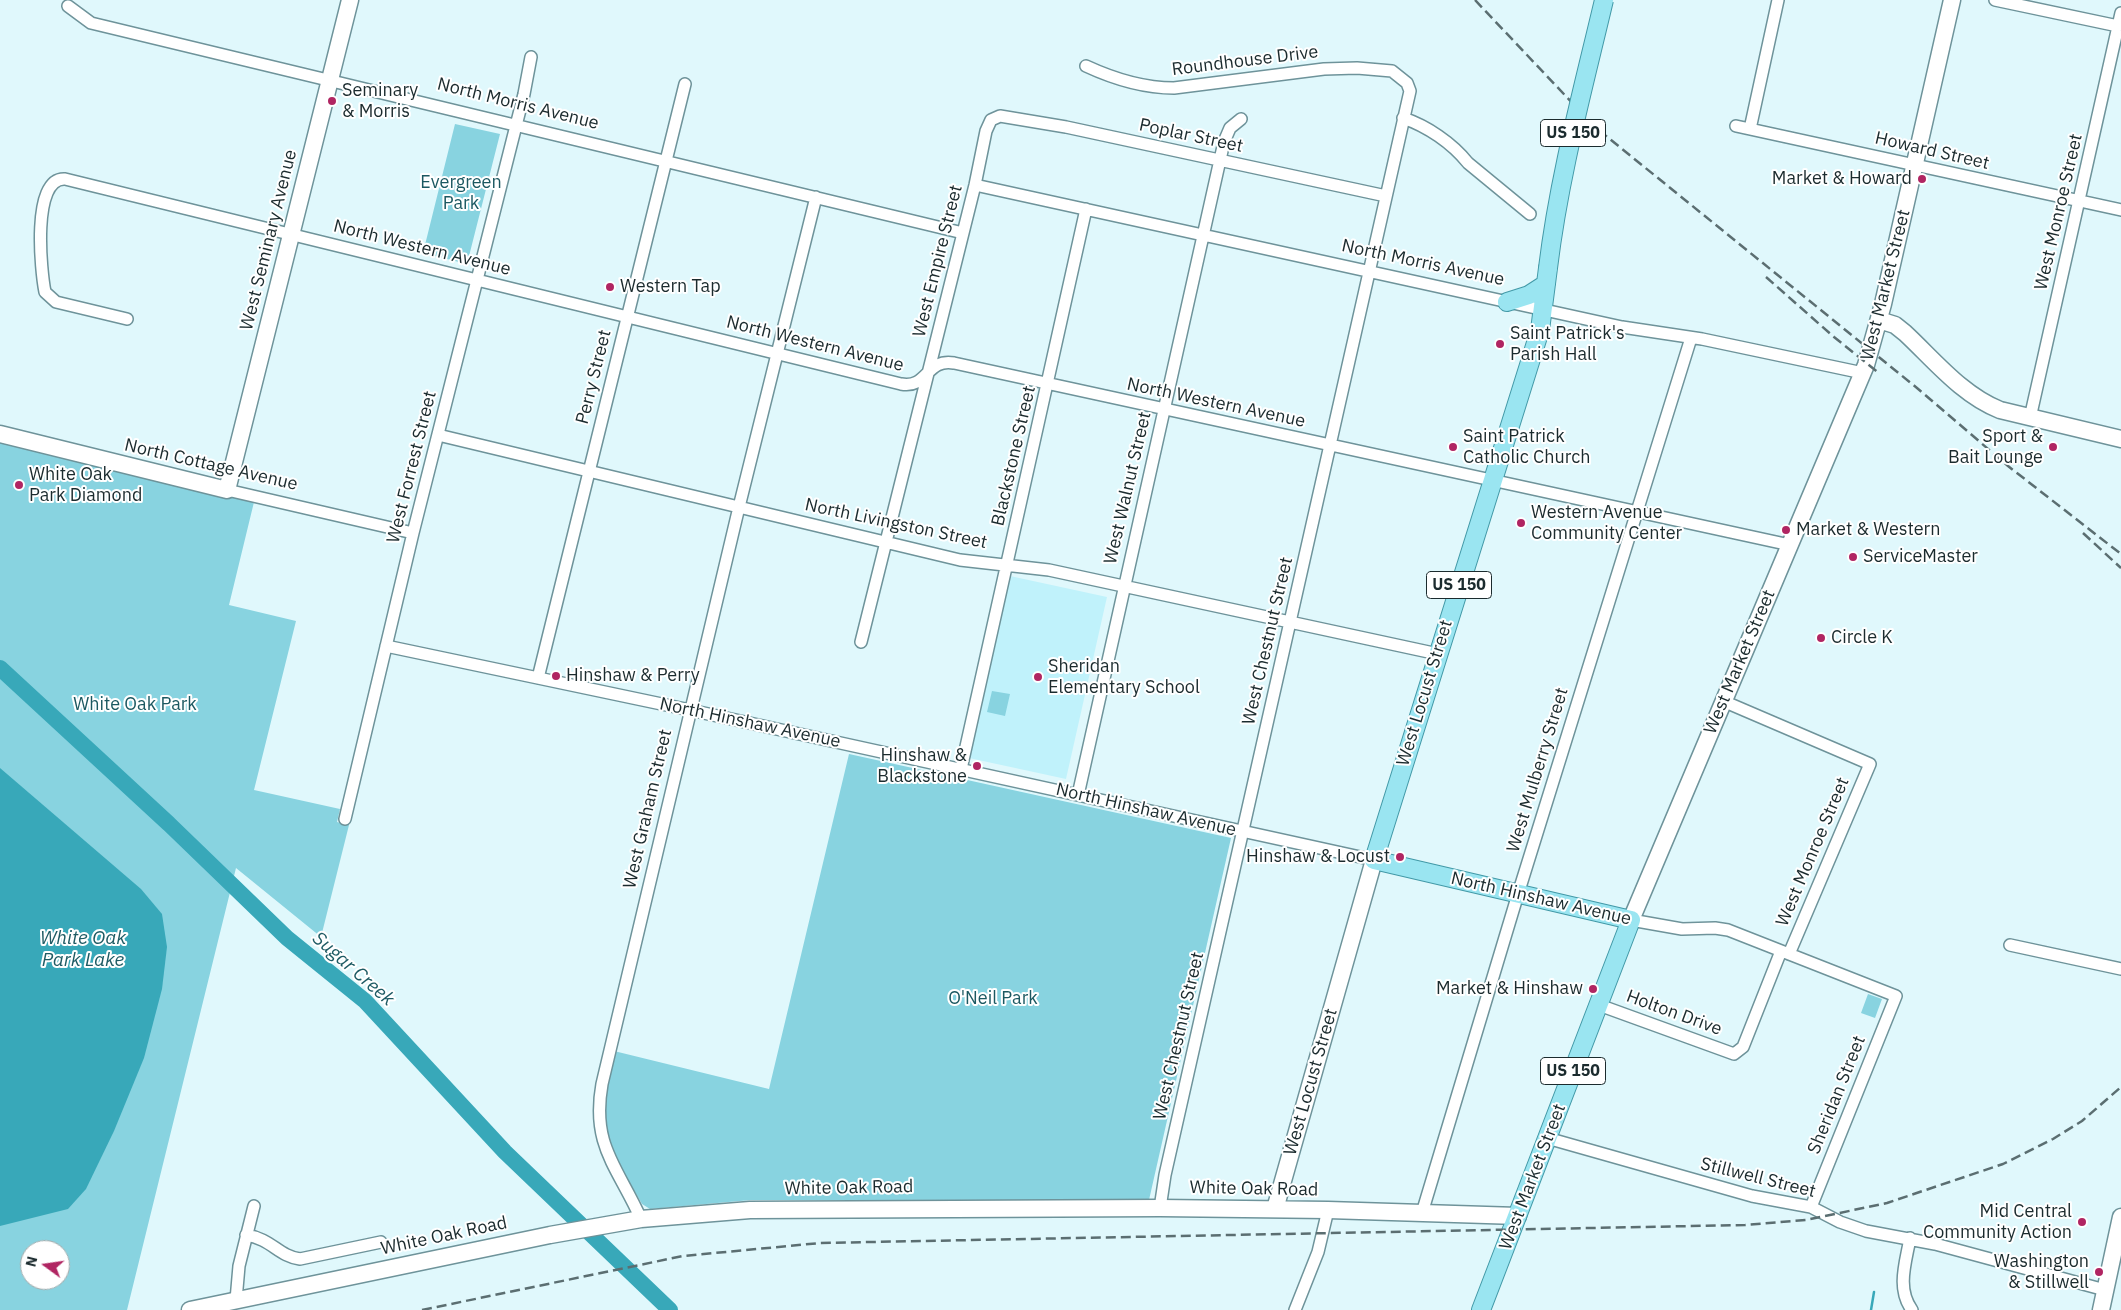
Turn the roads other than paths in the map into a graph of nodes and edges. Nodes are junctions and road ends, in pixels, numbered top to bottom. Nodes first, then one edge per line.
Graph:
1 (350, 0) edge
2 (1604, 0) edge
3 (1778, 0) edge
4 (1952, 0) edge
5 (1995, 0) edge
6 (68, 6) dead end
7 (2121, 13) edge
8 (2118, 26) junction
9 (531, 57) dead end
10 (1086, 66) dead end
11 (330, 80) junction
12 (1408, 83) joint
13 (686, 84) dead end
14 (1403, 118) junction
15 (1241, 119) dead end
16 (991, 121) joint
17 (516, 125) junction
18 (1736, 126) dead end
19 (1750, 129) junction
20 (1220, 160) junction
21 (666, 161) junction
22 (1915, 165) junction
23 (975, 185) junction
24 (1386, 196) junction
25 (816, 197) junction
26 (2080, 201) junction
27 (1086, 209) junction
28 (2121, 210) edge
29 (1530, 214) dead end
30 (962, 233) junction
31 (291, 234) junction
32 (1202, 235) junction
33 (1369, 272) junction
34 (1547, 276) junction
35 (477, 279) junction
36 (1507, 302) junction
37 (1543, 310) junction
38 (627, 316) junction
39 (127, 319) dead end
40 (1879, 320) junction
41 (1691, 338) junction
42 (777, 353) junction
43 (928, 373) junction
44 (1863, 373) junction
45 (1048, 384) junction
46 (1164, 409) junction
47 (2030, 418) junction
48 (0, 434) edge
49 (438, 435) junction
50 (2121, 439) edge
51 (1330, 445) junction
52 (589, 470) junction
53 (1492, 480) junction
54 (227, 490) junction
55 (739, 507) junction
56 (1636, 512) junction
57 (414, 533) junction
58 (886, 542) junction
59 (1790, 545) junction
60 (1008, 565) junction
61 (1124, 586) junction
62 (1290, 622) junction
63 (861, 642) dead end
64 (386, 646) junction
65 (1438, 654) junction
66 (538, 678) junction
67 (1723, 701) junction
68 (690, 710) junction
69 (961, 769) junction
70 (1078, 795) junction
71 (345, 819) dead end
72 (1242, 831) junction
73 (1374, 860) junction
74 (1518, 894) junction
75 (1630, 920) junction
76 (2010, 945) dead end
77 (1785, 952) junction
78 (2121, 969) edge
79 (1896, 996) joint
80 (1599, 1005) junction
81 (1737, 1052) joint
82 (1547, 1138) junction
83 (254, 1206) dead end
84 (1811, 1207) junction
85 (1160, 1208) junction
86 (1275, 1209) junction
87 (1328, 1210) junction
88 (1422, 1213) junction
89 (1518, 1216) junction
90 (2121, 1218) edge
91 (641, 1219) junction
92 (246, 1235) junction
93 (1910, 1238) junction
94 (381, 1242) dead end
95 (2105, 1290) junction
96 (236, 1300) junction
97 (190, 1310) edge
98 (1295, 1310) edge
99 (1481, 1310) edge
100 (1912, 1310) edge
101 (2101, 1310) edge

1 - 11 street, West Seminary Avenue
2 - 34 main road, West Locust Street / US 150, bridge
3 - 19 street
4 - 22 street, West Market Street
5 - 8 street
6 - 11 street, North Morris Avenue
7 - 8 street, West Monroe Street
8 - 26 street, West Monroe Street
9 - 17 street, West Forrest Street
10 - 12 street, Roundhouse Drive
11 - 17 street, North Morris Avenue
11 - 31 street, West Seminary Avenue
12 - 14 street, West Chestnut Street
13 - 21 street, Perry Street
14 - 24 street, West Chestnut Street
14 - 29 street
15 - 20 street, West Walnut Street
16 - 20 street, Poplar Street
16 - 23 street, West Empire Street
17 - 21 street, North Morris Avenue
17 - 35 street, West Forrest Street
18 - 19 street, Howard Street
19 - 22 street, Howard Street
20 - 24 street, Poplar Street
20 - 32 street, West Walnut Street
21 - 25 street, North Morris Avenue
21 - 38 street, Perry Street
22 - 26 street, Howard Street
22 - 40 street, West Market Street
23 - 27 street, North Morris Avenue
23 - 30 street, West Empire Street
24 - 33 street, West Chestnut Street
25 - 30 street, North Morris Avenue
25 - 42 street, West Graham Street
26 - 28 street, Howard Street
26 - 47 street, West Monroe Street
27 - 32 street, North Morris Avenue
27 - 45 street, Blackstone Street
30 - 43 street, West Empire Street
31 - 35 street, North Western Avenue
31 - 39 street, North Western Avenue
31 - 54 street, West Seminary Avenue
32 - 33 street, North Morris Avenue
32 - 46 street, West Walnut Street
33 - 36 street, North Morris Avenue
33 - 51 street, West Chestnut Street
34 - 36 main road
34 - 37 main road, West Locust Street / US 150
35 - 38 street, North Western Avenue
35 - 49 street, West Forrest Street
36 - 37 street, North Morris Avenue
37 - 41 street, North Morris Avenue
37 - 53 main road, West Locust Street / US 150
38 - 42 street, North Western Avenue
38 - 52 street, Perry Street
40 - 44 street, West Market Street
40 - 47 street
41 - 44 street, North Morris Avenue
41 - 56 street, West Mulberry Street
42 - 43 street, North Western Avenue
42 - 55 street, West Graham Street
43 - 45 street, North Western Avenue
43 - 58 street, West Empire Street
44 - 59 street, West Market Street
45 - 46 street, North Western Avenue
45 - 60 street, Blackstone Street
46 - 51 street, North Western Avenue
46 - 61 street, West Walnut Street
47 - 50 street
48 - 54 street, North Cottage Avenue
49 - 52 street, North Livingston Street
49 - 57 street, West Forrest Street
51 - 53 street, North Western Avenue
51 - 62 street, West Chestnut Street
52 - 55 street, North Livingston Street
52 - 66 street, Perry Street
53 - 56 street, North Western Avenue
53 - 65 main road, West Locust Street / US 150
54 - 57 street, North Cottage Avenue
55 - 58 street, North Livingston Street
55 - 68 street, West Graham Street
56 - 59 street, North Western Avenue
56 - 74 street, West Mulberry Street
57 - 64 street, West Forrest Street
58 - 60 street, North Livingston Street
58 - 63 street, West Empire Street
59 - 67 street, West Market Street
60 - 61 street, North Livingston Street
60 - 69 street, Blackstone Street
61 - 62 street, North Livingston Street
61 - 70 street, West Walnut Street
62 - 65 street, North Livingston Street
62 - 72 street, West Chestnut Street
64 - 66 street, North Hinshaw Avenue
64 - 71 street, West Forrest Street
65 - 73 main road, West Locust Street / US 150
66 - 68 street, North Hinshaw Avenue
67 - 75 street, West Market Street
67 - 77 street, West Monroe Street
68 - 69 street, North Hinshaw Avenue
68 - 91 street, West Graham Street
69 - 70 street, North Hinshaw Avenue
70 - 72 street, North Hinshaw Avenue
72 - 73 street, North Hinshaw Avenue
72 - 85 street, West Chestnut Street
73 - 74 main road, North Hinshaw Avenue
73 - 86 street, West Locust Street
74 - 75 main road, North Hinshaw Avenue
74 - 88 street, West Mulberry Street
75 - 77 street, North Hinshaw Avenue
75 - 80 main road, West Market Street / US 150
76 - 78 street
77 - 79 street, North Hinshaw Avenue
77 - 81 street, West Monroe Street
79 - 84 street, Sheridan Street
80 - 81 street, Holton Drive
80 - 82 main road, West Market Street / US 150
82 - 84 street, Stillwell Street
82 - 89 main road, West Market Street / US 150
83 - 92 street
84 - 93 street, Stillwell Street
85 - 86 street, White Oak Road
85 - 91 street, White Oak Road
86 - 87 street, White Oak Road
87 - 88 street, White Oak Road
87 - 98 street
88 - 89 street, White Oak Road
89 - 99 main road, West Market Street / US 150
90 - 95 street
91 - 96 street, White Oak Road
92 - 94 street
92 - 96 street
93 - 95 street, Stillwell Street
93 - 100 street
95 - 101 street
96 - 97 street, White Oak Road

